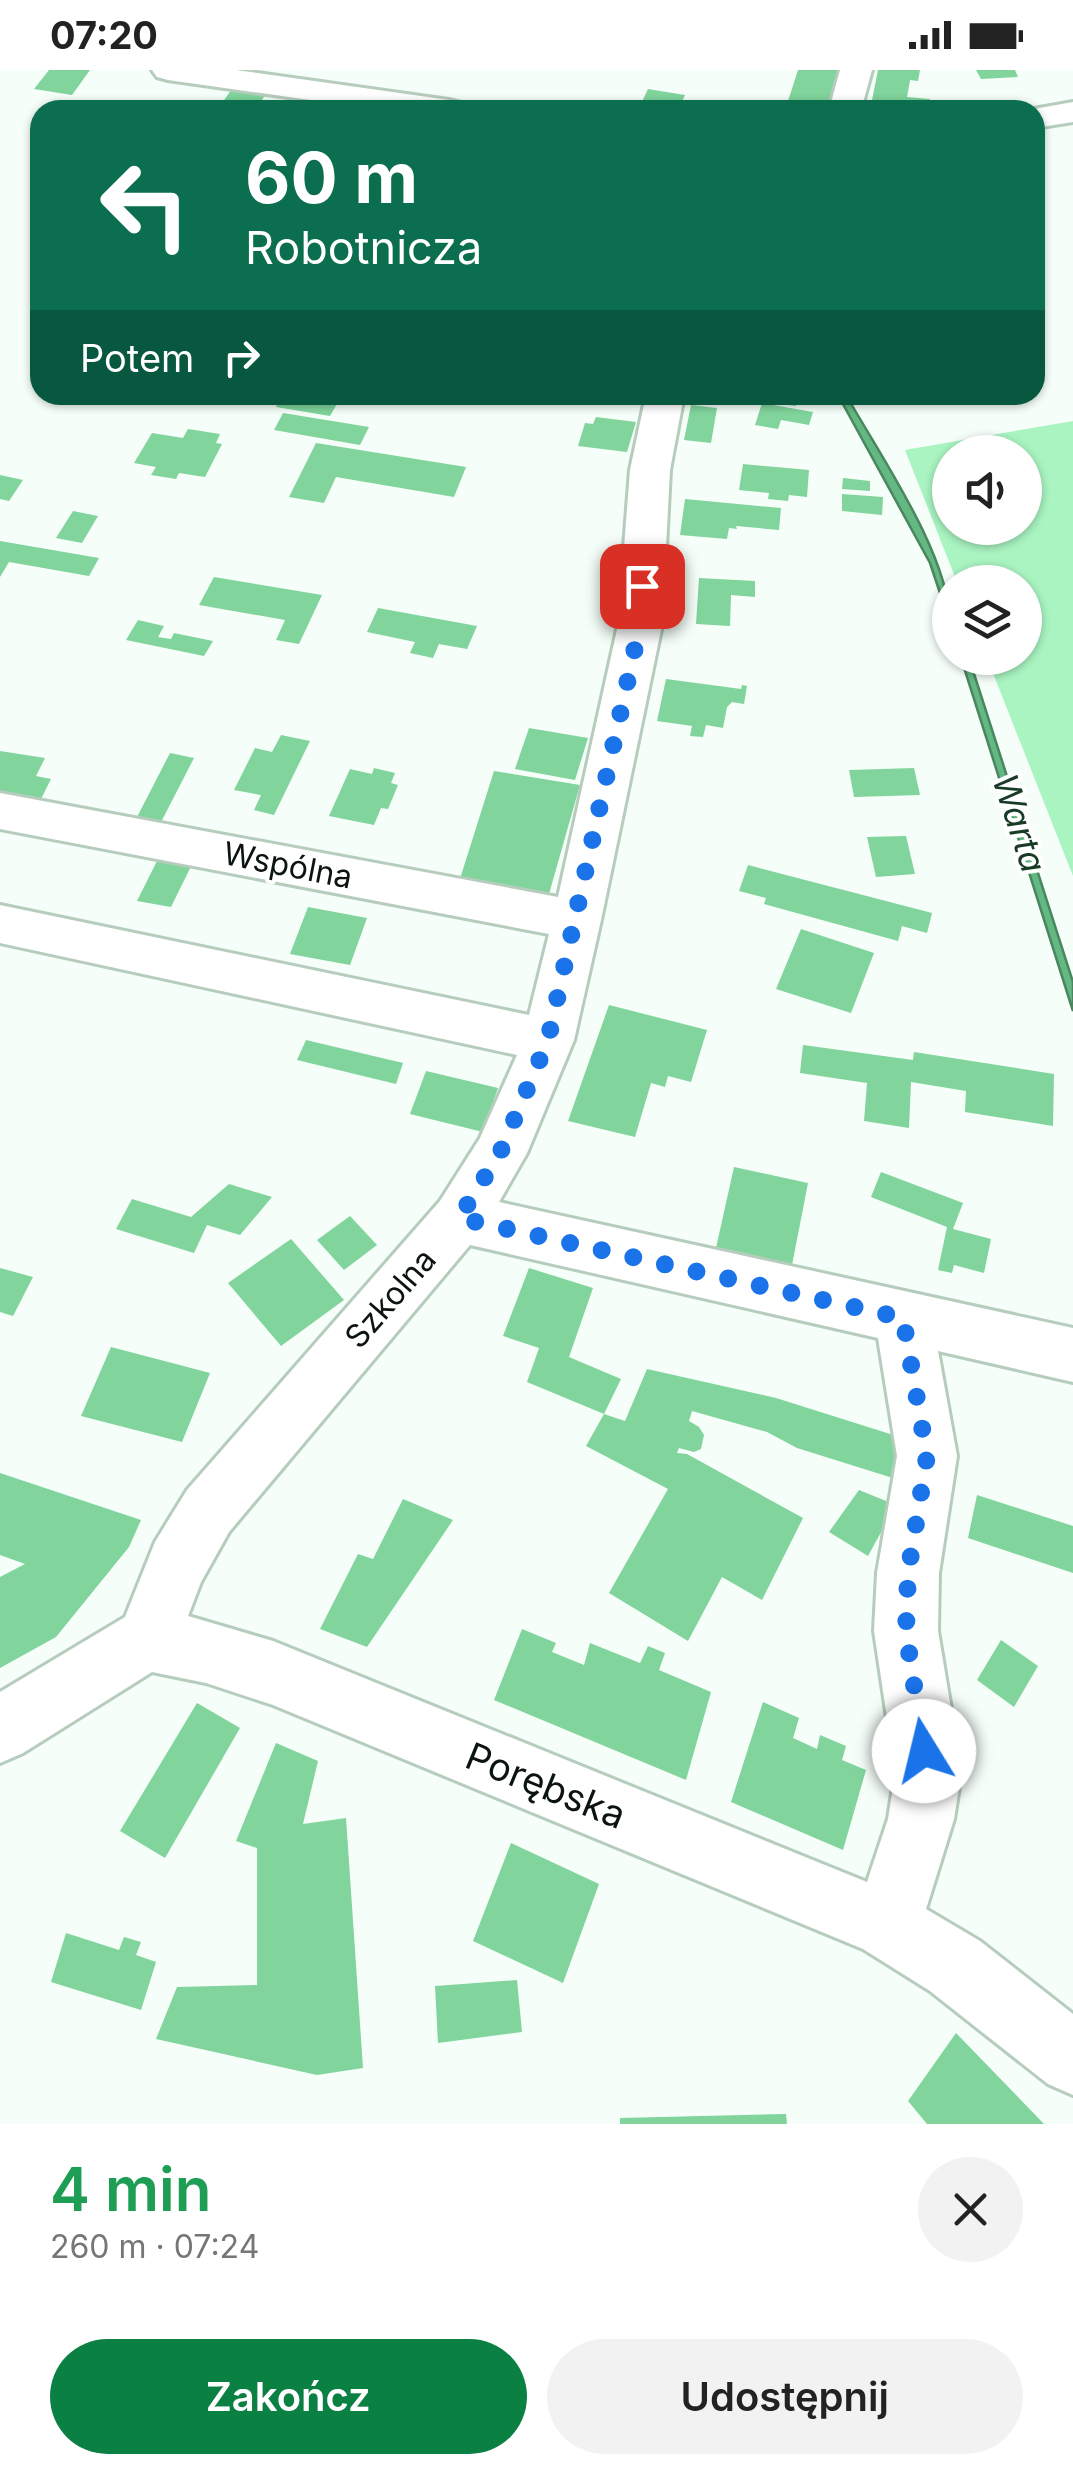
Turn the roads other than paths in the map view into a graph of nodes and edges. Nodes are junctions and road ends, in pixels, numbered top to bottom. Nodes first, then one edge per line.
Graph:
1 (168, 70) edge
2 (856, 70) edge
3 (380, 100) edge
4 (848, 100) edge
5 (1073, 112) edge
6 (1045, 116) edge
7 (663, 405) edge
8 (0, 811) edge
9 (577, 920) junction
10 (0, 924) edge
11 (548, 1040) junction
12 (459, 1218) junction
13 (903, 1318) junction
14 (1073, 1355) edge
15 (148, 1639) junction
16 (0, 1730) edge
17 (887, 1925) junction
18 (1073, 2058) edge

1 - 3 street
2 - 4 street
5 - 6 street
7 - 9 street, Szkolna
8 - 9 street, Wspólna
9 - 11 street, Szkolna
10 - 11 street
11 - 12 street, Szkolna
12 - 13 street
12 - 15 street, Szkolna
13 - 14 street
13 - 17 street
15 - 16 street
15 - 17 street, Porębska
17 - 18 street, Porębska

